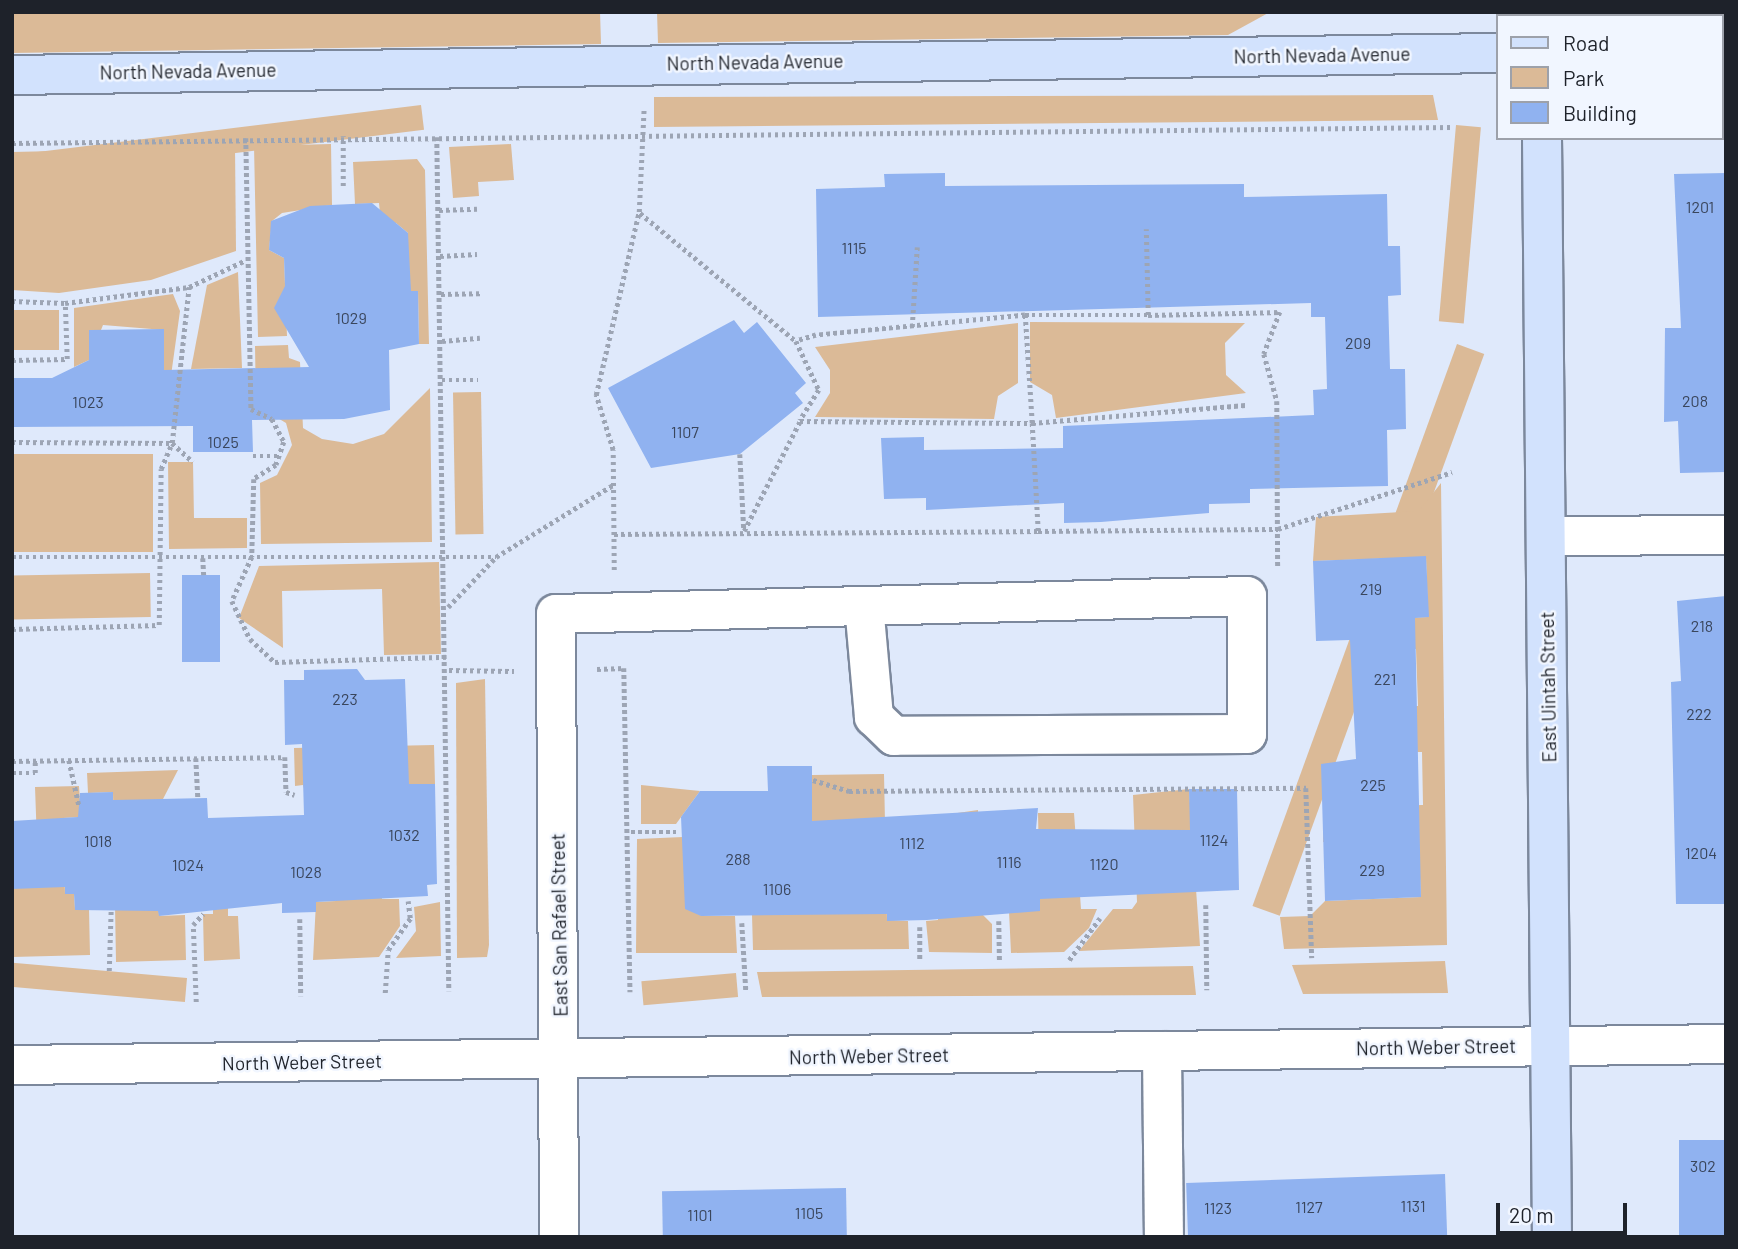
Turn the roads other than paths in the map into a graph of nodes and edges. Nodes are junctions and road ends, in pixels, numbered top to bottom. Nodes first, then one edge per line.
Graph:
1 (1496, 53) edge
2 (12, 75) edge
3 (1542, 140) edge
4 (1726, 535) edge
5 (1546, 536) junction
6 (864, 606) junction
7 (1726, 1044) edge
8 (1551, 1046) junction
9 (1162, 1051) junction
10 (561, 1059) junction
11 (12, 1065) edge
12 (559, 1237) edge
13 (1164, 1237) edge
14 (1552, 1237) edge

1 - 2 main road, North Nevada Avenue
3 - 5 main road, East Uintah Street
4 - 5 street
5 - 8 main road, East Uintah Street
6 - 6 street
6 - 10 street, East San Rafael Street
7 - 8 street, North Weber Street
8 - 9 street, North Weber Street
8 - 14 main road, East Uintah Street
9 - 10 street, North Weber Street
9 - 13 street
10 - 11 street, North Weber Street
10 - 12 street, East San Rafael Street

